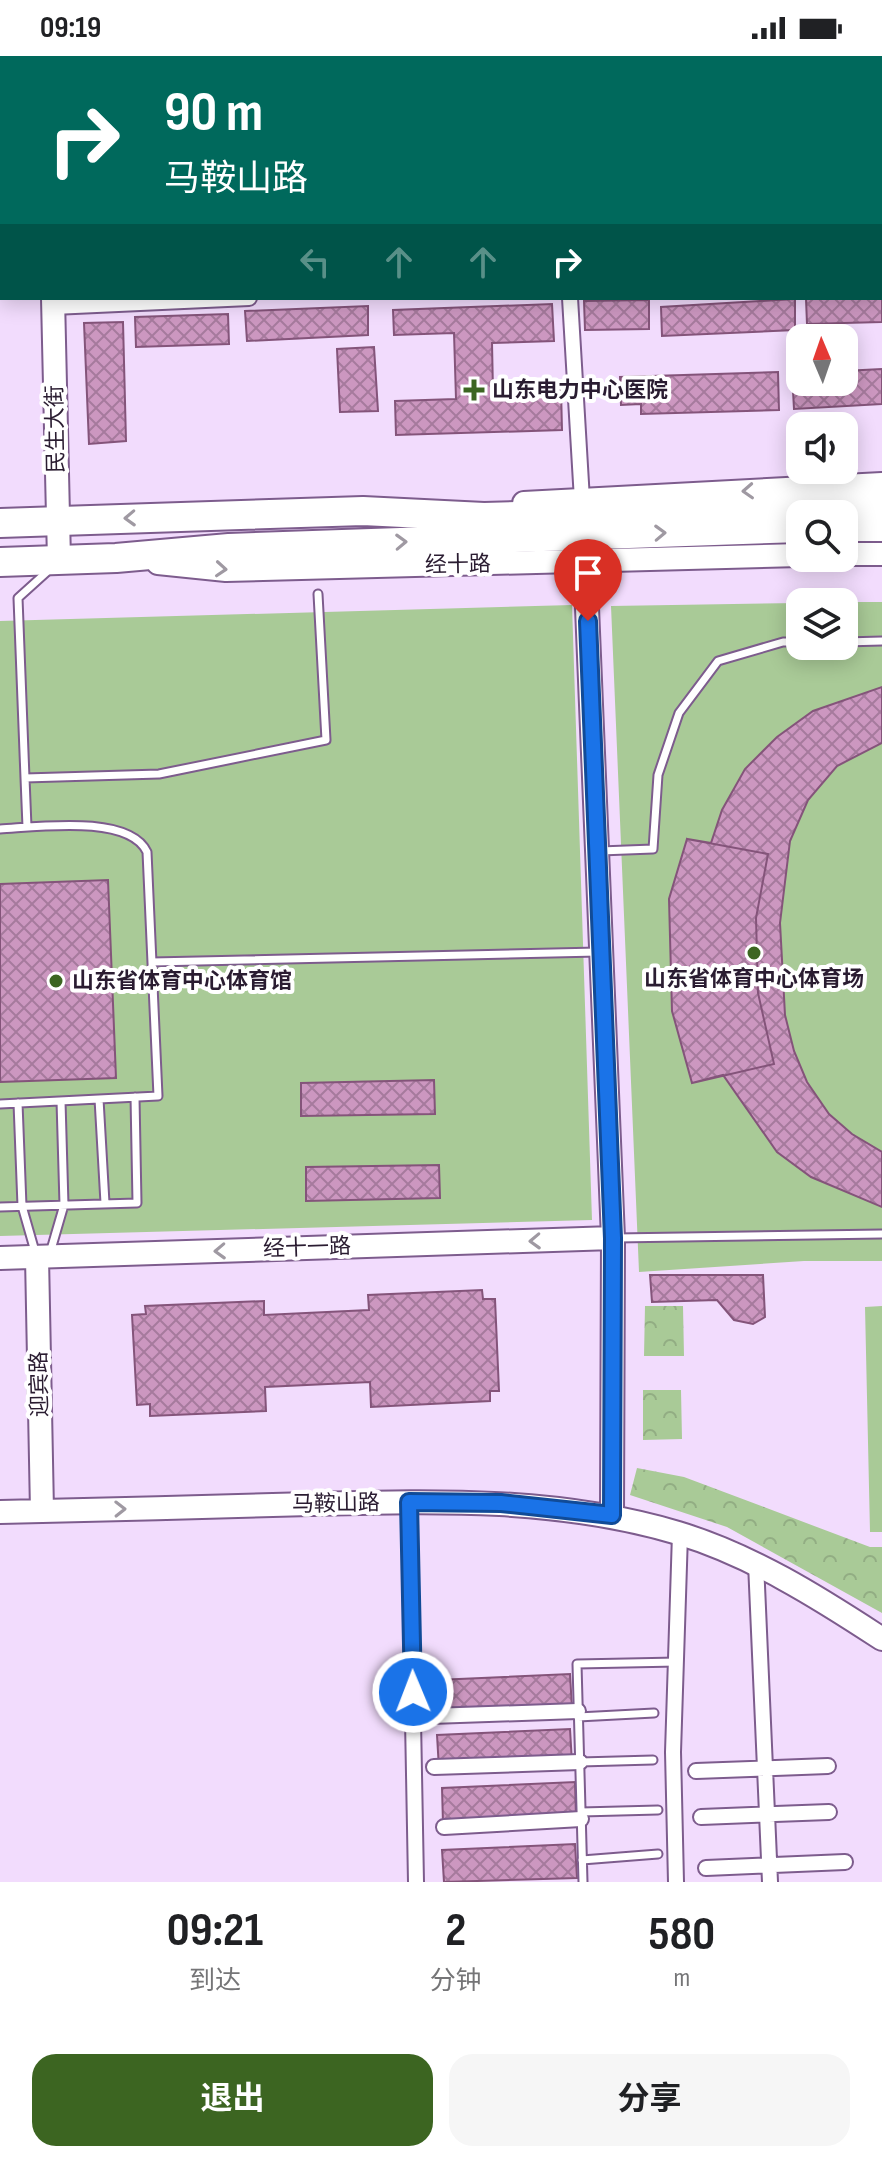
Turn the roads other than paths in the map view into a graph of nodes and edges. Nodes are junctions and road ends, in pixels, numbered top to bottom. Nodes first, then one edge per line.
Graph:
1 (151, 300) edge
2 (570, 300) edge
3 (53, 302) edge
4 (882, 484) edge
5 (582, 500) junction
6 (882, 506) edge
7 (858, 509) edge
8 (363, 511) junction
9 (786, 518) edge
10 (786, 518) edge
11 (59, 520) junction
12 (0, 523) edge
13 (858, 527) edge
14 (882, 527) edge
15 (858, 554) edge
16 (882, 554) edge
17 (786, 555) edge
18 (116, 558) junction
19 (585, 559) junction
20 (59, 560) junction
21 (0, 562) edge
22 (318, 594) dead end
23 (882, 641) edge
24 (786, 642) edge
25 (858, 642) edge
26 (25, 778) junction
27 (27, 827) junction
28 (0, 829) edge
29 (598, 851) junction
30 (602, 952) junction
31 (152, 962) junction
32 (135, 1097) junction
33 (99, 1099) junction
34 (61, 1101) junction
35 (18, 1103) junction
36 (0, 1104) edge
37 (105, 1203) junction
38 (64, 1205) junction
39 (22, 1206) junction
40 (0, 1207) edge
41 (882, 1234) edge
42 (613, 1238) junction
43 (43, 1256) junction
44 (0, 1258) edge
45 (409, 1502) junction
46 (49, 1511) junction
47 (0, 1512) edge
48 (612, 1515) junction
49 (680, 1534) junction
50 (756, 1563) junction
51 (882, 1639) edge
52 (677, 1662) junction
53 (654, 1713) dead end
54 (578, 1714) junction
55 (431, 1716) dead end
56 (653, 1760) dead end
57 (580, 1762) junction
58 (828, 1766) dead end
59 (434, 1767) dead end
60 (765, 1768) junction
61 (696, 1771) dead end
62 (658, 1810) dead end
63 (829, 1812) dead end
64 (767, 1814) junction
65 (581, 1816) junction
66 (701, 1817) dead end
67 (444, 1827) dead end
68 (658, 1854) dead end
69 (582, 1860) junction
70 (845, 1862) dead end
71 (770, 1864) junction
72 (706, 1868) dead end
73 (416, 1882) edge
74 (583, 1882) edge
75 (676, 1882) edge
76 (770, 1882) edge

1 - 3 street
2 - 5 street
3 - 11 main road, 民生大街
4 -> 5 main road, 经十路
5 - 8 main road, 经十路
6 - 7 highway, 经十路
8 - 9 highway, 经十路
8 -> 11 highway, 经十路
18 -> 10 highway, 经十路
11 - 12 highway, 经十路
11 - 20 main road, 民生大街
13 - 14 highway
15 - 16 main road
17 - 19 main road, 经十路
18 -> 19 main road, 经十路
18 - 20 highway, 经十路
19 - 29 main road
20 - 21 highway, 经十路
20 - 26 lane
22 - 26 lane
23 - 25 lane
24 - 29 lane
26 - 27 lane
27 - 28 lane
27 - 31 lane
29 - 30 main road
30 - 31 lane
30 - 42 main road
31 - 32 lane
32 - 33 lane
32 - 37 lane
33 - 34 lane
33 - 37 lane
34 - 35 lane
34 - 38 lane
35 - 36 lane
35 - 39 lane
37 - 38 lane
38 - 39 lane
38 - 43 lane
39 - 40 lane
39 - 43 lane
41 - 42 lane
42 -> 43 main road, 经十一路
42 - 48 main road
43 - 44 main road, 经十一路
43 - 46 main road, 迎宾路
46 -> 45 main road, 马鞍山路
45 - 48 main road, 马鞍山路
45 - 73 street
46 - 47 main road, 马鞍山路
48 - 49 main road, 马鞍山路
49 - 50 main road, 马鞍山路
49 - 52 street
50 - 51 main road, 马鞍山路
50 - 60 street
52 - 54 lane
52 - 75 street
53 - 54 lane
54 - 55 street
54 - 57 lane
56 - 57 lane
57 - 59 street
57 - 65 lane
58 - 60 street
60 - 61 street
60 - 64 street
62 - 65 lane
63 - 64 street
64 - 66 street
64 - 71 street
65 - 67 street
65 - 69 lane
68 - 69 lane
69 - 74 lane
70 - 71 street
71 - 72 street
71 - 76 street

